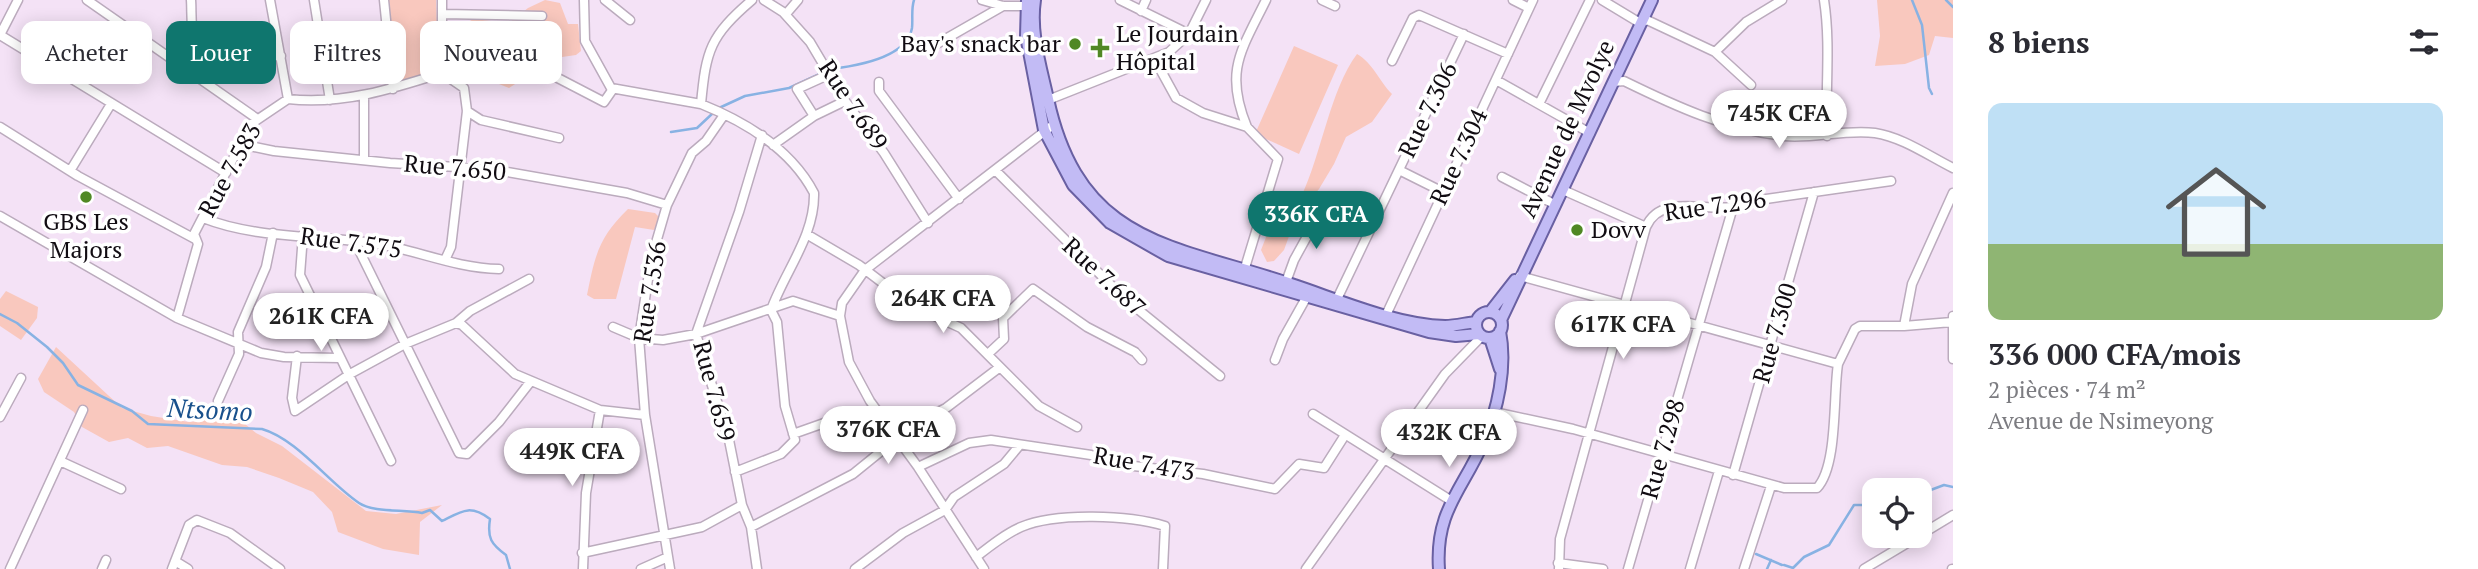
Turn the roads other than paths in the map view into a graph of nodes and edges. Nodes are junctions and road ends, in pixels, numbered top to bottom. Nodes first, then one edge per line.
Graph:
1 (18, 0) edge
2 (87, 0) edge
3 (191, 0) edge
4 (270, 0) edge
5 (314, 0) edge
6 (384, 0) edge
7 (442, 0) edge
8 (584, 0) edge
9 (605, 0) edge
10 (752, 0) edge
11 (764, 0) edge
12 (798, 0) edge
13 (982, 0) edge
14 (1120, 0) edge
15 (1146, 0) edge
16 (1206, 0) edge
17 (1266, 0) edge
18 (1322, 0) edge
19 (1513, 0) edge
20 (1591, 0) edge
21 (1601, 0) edge
22 (1652, 0) edge
23 (1782, 0) edge
24 (1824, 0) edge
25 (1029, 2) edge
26 (1531, 4) edge
27 (1003, 6) junction
28 (1335, 6) dead end
29 (1141, 10) junction
30 (443, 13) junction
31 (786, 14) junction
32 (542, 16) dead end
33 (630, 20) dead end
34 (443, 21) edge
35 (1640, 23) junction
36 (1189, 34) junction
37 (1464, 34) junction
38 (0, 35) edge
39 (936, 45) dead end
40 (1715, 52) junction
41 (1508, 54) junction
42 (281, 56) junction
43 (1154, 58) junction
44 (1392, 61) dead end
45 (830, 74) junction
46 (420, 80) edge
47 (1496, 80) junction
48 (562, 81) edge
49 (879, 82) dead end
50 (1613, 82) junction
51 (458, 84) edge
52 (1751, 85) dead end
53 (393, 89) junction
54 (613, 89) junction
55 (364, 95) junction
56 (288, 99) junction
57 (330, 100) junction
58 (1048, 100) junction
59 (845, 101) junction
60 (1540, 102) junction
61 (111, 104) junction
62 (701, 104) junction
63 (467, 111) junction
64 (724, 115) junction
65 (814, 116) junction
66 (256, 118) junction
67 (0, 127) edge
68 (1247, 127) junction
69 (1049, 128) junction
70 (1590, 133) junction
71 (762, 135) junction
72 (1827, 136) junction
73 (559, 138) dead end
74 (240, 144) junction
75 (774, 145) junction
76 (364, 160) junction
77 (458, 167) junction
78 (1953, 168) edge
79 (995, 170) junction
80 (1399, 170) junction
81 (71, 171) junction
82 (226, 173) junction
83 (1503, 177) dead end
84 (1891, 181) dead end
85 (1563, 190) junction
86 (1443, 192) junction
87 (1814, 192) junction
88 (1953, 193) edge
89 (959, 199) junction
90 (667, 205) junction
91 (1556, 205) junction
92 (1733, 207) junction
93 (1342, 214) dead end
94 (0, 216) edge
95 (203, 218) junction
96 (928, 223) junction
97 (1646, 227) junction
98 (272, 233) junction
99 (808, 234) junction
100 (303, 235) junction
101 (195, 239) junction
102 (355, 243) junction
103 (445, 260) junction
104 (499, 270) dead end
105 (865, 270) junction
106 (1244, 271) junction
107 (1520, 276) junction
108 (529, 279) dead end
109 (1286, 282) junction
110 (1306, 298) junction
111 (1337, 299) junction
112 (1624, 305) junction
113 (771, 310) junction
114 (1490, 312) junction
115 (1387, 313) junction
116 (840, 316) junction
117 (177, 318) junction
118 (1952, 319) edge
119 (456, 323) junction
120 (1501, 326) junction
121 (1698, 326) junction
122 (1904, 326) junction
123 (613, 327) dead end
124 (1482, 333) junction
125 (696, 334) junction
126 (639, 338) junction
127 (1952, 338) edge
128 (239, 341) junction
129 (405, 344) junction
130 (1772, 346) junction
131 (989, 353) junction
132 (297, 356) junction
133 (339, 358) junction
134 (1953, 359) edge
135 (1142, 360) dead end
136 (1275, 360) dead end
137 (1838, 364) junction
138 (1000, 367) junction
139 (1500, 371) junction
140 (350, 374) junction
141 (1220, 376) dead end
142 (21, 378) dead end
143 (531, 381) junction
144 (218, 401) dead end
145 (83, 410) dead end
146 (600, 410) junction
147 (1494, 412) junction
148 (1313, 414) dead end
149 (645, 415) junction
150 (0, 417) edge
151 (827, 422) dead end
152 (1077, 427) dead end
153 (793, 433) junction
154 (1591, 434) junction
155 (1345, 435) junction
156 (897, 441) junction
157 (1018, 446) junction
158 (1661, 454) junction
159 (1382, 460) junction
160 (60, 461) junction
161 (391, 461) dead end
162 (918, 467) junction
163 (1719, 471) junction
164 (735, 472) junction
165 (1734, 475) junction
166 (1771, 486) junction
167 (121, 489) dead end
168 (1450, 500) junction
169 (742, 505) junction
170 (945, 510) junction
171 (1953, 514) edge
172 (751, 527) junction
173 (1932, 527) edge
174 (665, 537) junction
175 (1898, 548) edge
176 (582, 553) junction
177 (668, 557) junction
178 (976, 557) junction
179 (173, 565) edge
180 (1558, 566) edge
181 (983, 567) edge
182 (10, 569) edge
183 (188, 569) edge
184 (280, 569) edge
185 (583, 569) edge
186 (641, 569) edge
187 (670, 569) edge
188 (757, 569) edge
189 (855, 569) edge
190 (971, 569) edge
191 (1163, 569) edge
192 (1307, 569) edge
193 (1438, 569) edge
194 (1603, 569) edge
195 (1628, 569) edge
196 (1690, 569) edge
197 (1744, 569) edge
198 (1864, 569) edge

1 - 38 street
2 - 66 street
3 - 42 street
4 - 42 street
5 - 57 street
6 - 53 street
7 - 30 street
8 - 54 street
9 - 33 street
10 - 62 street
11 - 31 street, Rue 7.689
12 - 31 street
13 - 27 street
14 - 29 street
15 - 29 street
16 - 36 street
17 - 68 street
18 - 28 street
19 - 26 street
20 - 60 street
21 - 35 street
22 - 35 main road, Avenue de Mvolye
23 - 40 street
24 - 72 street
25 - 27 street
25 - 58 main road
25 - 69 main road
26 - 41 street, Rue 7.304
27 - 39 street
29 - 36 street
30 - 32 street
30 - 34 street
31 - 45 street, Rue 7.689
35 - 40 street
35 - 50 main road, Avenue de Mvolye
36 - 43 street
37 - 41 street
37 - 44 street
37 - 80 street, Rue 7.306
38 - 61 street
40 - 52 street
41 - 47 street, Rue 7.304
42 - 56 street
43 - 58 street
43 - 68 street
45 - 59 street, Rue 7.689
45 - 65 street
46 - 53 street
47 - 60 street
47 - 86 street, Rue 7.304
48 - 54 street
49 - 89 street
50 - 70 main road, Avenue de Mvolye
50 - 72 street
51 - 63 street
53 - 55 street
54 - 62 street
55 - 57 street
55 - 76 street
56 - 57 street
56 - 66 street, Rue 7.583
58 - 69 main road
59 - 65 street
59 - 96 street, Rue 7.689
60 - 70 street
61 - 81 street
61 - 82 street
62 - 64 street
63 - 73 street
63 - 77 street
64 - 71 street
64 - 90 street, Rue 7.536
65 - 75 street
66 - 74 street, Rue 7.583
67 - 81 street
68 - 106 street
69 - 79 street
69 - 106 main road
69 - 110 main road
70 - 85 main road, Avenue de Mvolye
71 - 75 street
71 - 125 street, Rue 7.659
72 - 78 street
74 - 76 street, Rue 7.650
74 - 82 street, Rue 7.583
75 - 99 street
76 - 77 street, Rue 7.650
77 - 90 street, Rue 7.650
77 - 103 street
79 - 89 street
79 - 141 street, Rue 7.687
80 - 86 street
80 - 111 street, Rue 7.306
81 - 101 street
82 - 95 street, Rue 7.583
83 - 91 street
84 - 87 street, Rue 7.296
85 - 91 main road, Avenue de Mvolye
85 - 97 street
86 - 115 street, Rue 7.304
87 - 92 street, Rue 7.296
87 - 130 street, Rue 7.300
88 - 122 street
89 - 96 street
90 - 126 street, Rue 7.536
91 - 107 main road, Avenue de Mvolye
92 - 97 street, Rue 7.296
92 - 121 street, Rue 7.298
93 - 109 street
94 - 117 street
95 - 98 street, Rue 7.575
95 - 101 street, Rue 7.583
96 - 105 street
97 - 112 street, Rue 7.296
98 - 100 street, Rue 7.575
98 - 128 street
99 - 105 street
99 - 113 street
100 - 102 street, Rue 7.575
100 - 133 street
101 - 117 street, Rue 7.583
102 - 103 street, Rue 7.575
102 - 129 street
103 - 104 street, Rue 7.575
105 - 116 street
105 - 131 street
106 - 109 main road
107 - 112 street
107 - 114 main road, Avenue de Mvolye
107 - 120 main road, Avenue de Mvolye
108 - 119 street
109 - 111 main road
110 - 124 main road
110 - 136 street
111 - 115 main road
112 - 121 street
112 - 154 street, Rue 7.296
113 - 116 street
113 - 125 street
113 - 153 street
114 - 120 main road
114 - 124 main road, Avenue de Mvolye
115 - 124 main road
116 - 156 street
117 - 128 street
118 - 122 street
118 - 127 street
119 - 129 street
119 - 143 street
120 - 124 main road
120 - 139 main road
121 - 130 street
121 - 158 street, Rue 7.298
122 - 137 street
123 - 126 street
124 - 139 main road
124 - 159 street
125 - 126 street
125 - 164 street, Rue 7.659
126 - 149 street, Rue 7.536
127 - 134 street
128 - 132 street
128 - 144 street
129 - 140 street
129 - 143 street
130 - 137 street
130 - 165 street, Rue 7.300
131 - 135 street
131 - 138 street
132 - 133 street
132 - 140 street
133 - 140 street
137 - 166 street
138 - 152 street
138 - 156 street
139 - 147 main road
140 - 161 street
142 - 150 street
143 - 146 street
145 - 160 street
146 - 149 street
146 - 176 street
147 - 154 street
147 - 168 main road
148 - 155 street
149 - 174 street, Rue 7.536
151 - 153 street
153 - 164 street
154 - 158 street
154 - 180 street, Rue 7.296
155 - 157 street, Rue 7.473
155 - 159 street
156 - 162 street
156 - 172 street
157 - 162 street, Rue 7.473
157 - 170 street
158 - 163 street
158 - 195 street, Rue 7.298
159 - 168 street
159 - 192 street
160 - 167 street
160 - 182 street
162 - 170 street
163 - 165 street
163 - 196 street
164 - 169 street, Rue 7.659
165 - 166 street
166 - 197 street
168 - 193 main road
169 - 172 street, Rue 7.659
169 - 174 street
170 - 178 street
170 - 189 street
171 - 173 street
172 - 188 street, Rue 7.659
174 - 176 street
174 - 177 street, Rue 7.536
175 - 198 street
176 - 185 street
177 - 186 street
177 - 187 street, Rue 7.536
178 - 181 street
178 - 191 street
179 - 183 street
179 - 184 street
180 - 194 street
181 - 190 street

